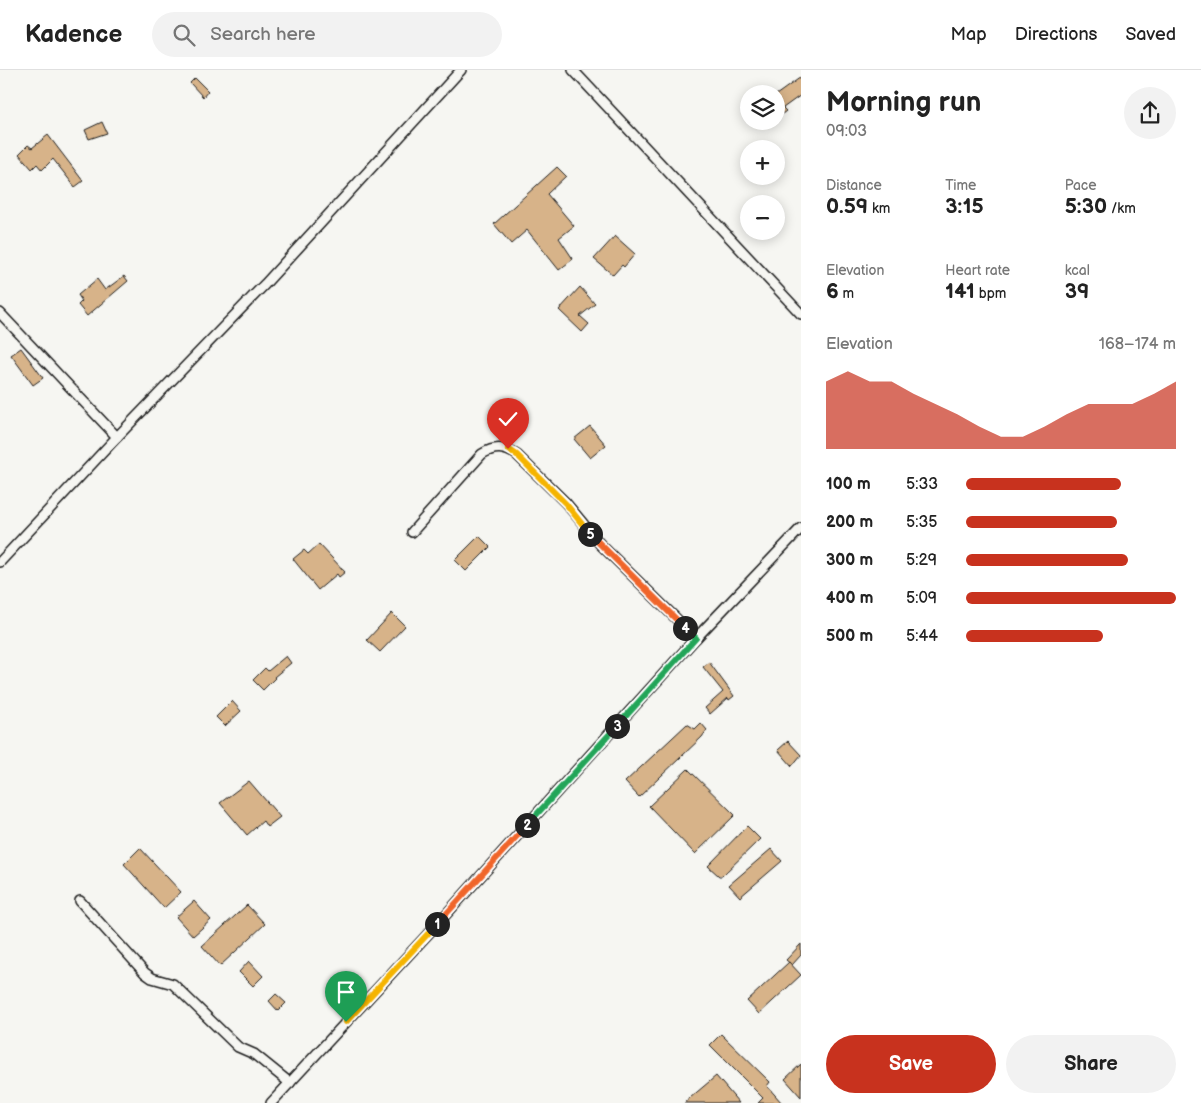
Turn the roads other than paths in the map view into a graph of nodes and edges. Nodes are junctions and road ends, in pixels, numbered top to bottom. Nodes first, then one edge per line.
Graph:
1 (460, 70) edge
2 (573, 70) edge
3 (0, 313) edge
4 (801, 314) edge
5 (117, 437) junction
6 (801, 528) edge
7 (412, 532) dead end
8 (0, 562) edge
9 (696, 638) junction
10 (80, 901) dead end
11 (290, 1083) junction
12 (271, 1103) edge

1 - 5 street
2 - 4 street
3 - 5 street
5 - 8 street
6 - 9 street
7 - 9 street
9 - 11 street
10 - 11 street
11 - 12 street

